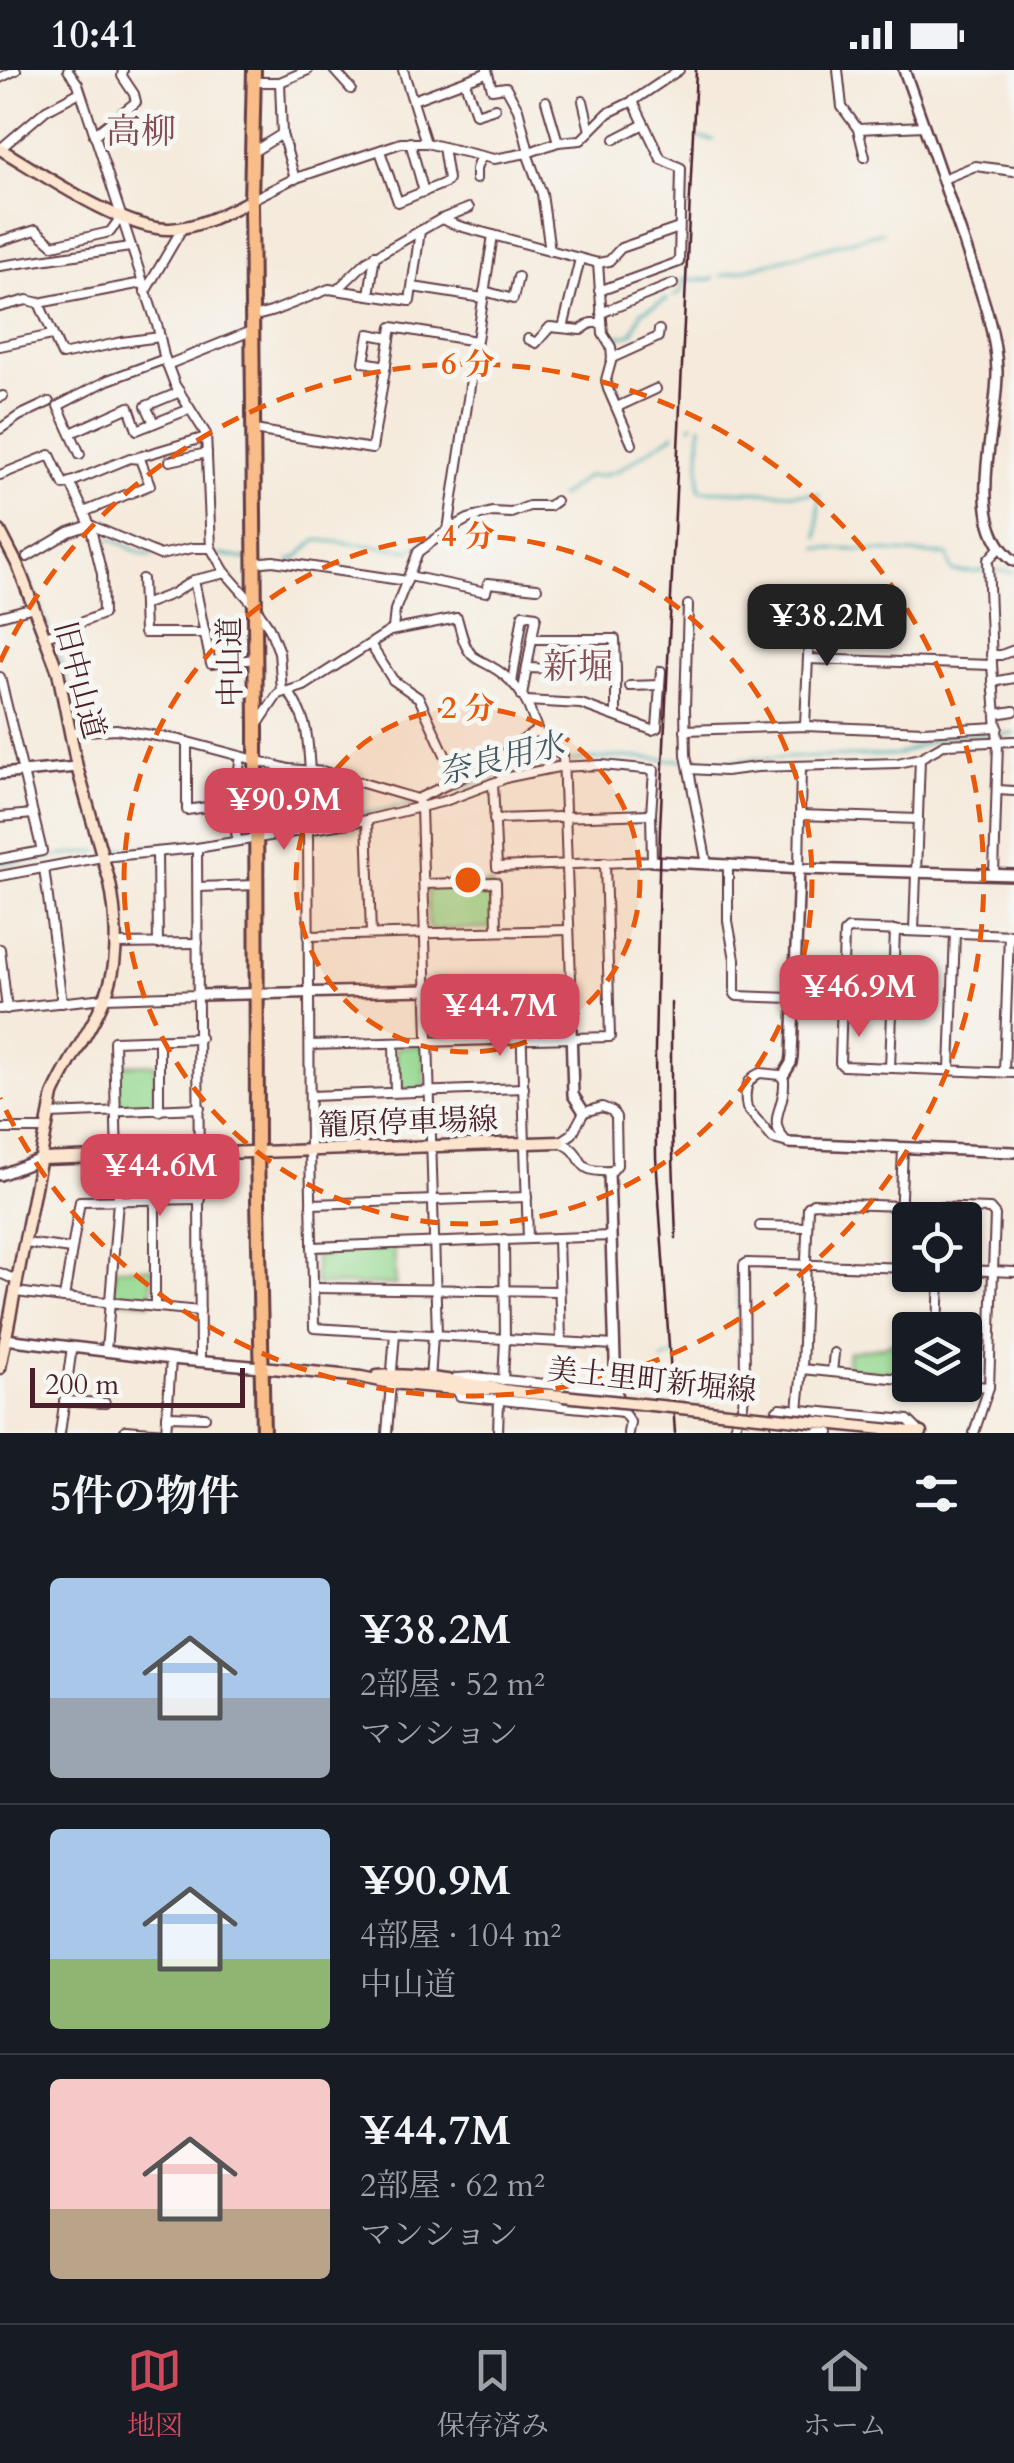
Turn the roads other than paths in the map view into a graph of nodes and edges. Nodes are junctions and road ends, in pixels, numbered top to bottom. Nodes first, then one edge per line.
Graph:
1 (16, 70) edge
2 (123, 70) edge
3 (308, 70) edge
4 (334, 70) edge
5 (403, 70) edge
6 (680, 70) edge
7 (838, 70) edge
8 (904, 70) edge
9 (84, 72) edge
10 (486, 72) edge
11 (71, 74) edge
12 (254, 76) edge
13 (0, 78) edge
14 (280, 82) junction
15 (465, 82) junction
16 (351, 89) dead end
17 (80, 92) junction
18 (412, 100) junction
19 (546, 101) dead end
20 (583, 101) dead end
21 (632, 101) junction
22 (495, 108) dead end
23 (644, 124) junction
24 (924, 126) junction
25 (858, 129) junction
26 (590, 130) junction
27 (282, 134) junction
28 (94, 136) junction
29 (614, 139) dead end
30 (410, 142) junction
31 (558, 142) junction
32 (426, 143) junction
33 (444, 147) junction
34 (0, 149) edge
35 (380, 151) junction
36 (252, 152) junction
37 (527, 152) junction
38 (481, 156) junction
39 (864, 157) dead end
40 (1014, 170) edge
41 (295, 179) junction
42 (476, 179) dead end
43 (943, 179) junction
44 (424, 192) junction
45 (251, 200) junction
46 (469, 208) dead end
47 (121, 217) junction
48 (441, 219) junction
49 (183, 227) junction
50 (679, 228) junction
51 (420, 231) junction
52 (493, 235) junction
53 (0, 240) edge
54 (130, 248) junction
55 (550, 251) junction
56 (376, 256) junction
57 (580, 259) junction
58 (598, 264) junction
59 (0, 266) edge
60 (518, 277) dead end
61 (673, 284) dead end
62 (413, 287) junction
63 (144, 288) junction
64 (336, 290) junction
65 (599, 291) junction
66 (483, 294) junction
67 (369, 295) junction
68 (39, 302) junction
69 (0, 307) edge
70 (601, 318) junction
71 (252, 324) junction
72 (563, 328) junction
73 (658, 330) dead end
74 (52, 336) junction
75 (160, 337) junction
76 (390, 338) junction
77 (528, 339) dead end
78 (476, 341) junction
79 (0, 346) edge
80 (612, 358) junction
81 (166, 362) junction
82 (386, 366) junction
83 (656, 389) dead end
84 (180, 392) junction
85 (49, 402) dead end
86 (616, 407) junction
87 (190, 409) junction
88 (154, 423) junction
89 (0, 429) edge
90 (254, 430) junction
91 (71, 432) junction
92 (206, 437) junction
93 (632, 444) dead end
94 (207, 453) junction
95 (80, 454) dead end
96 (134, 458) junction
97 (170, 461) dead end
98 (0, 476) edge
99 (70, 482) junction
100 (556, 501) dead end
101 (84, 512) junction
102 (90, 526) junction
103 (448, 530) junction
104 (0, 531) edge
105 (211, 548) junction
106 (999, 548) junction
107 (27, 557) dead end
108 (1014, 561) edge
109 (254, 563) junction
110 (226, 573) junction
111 (408, 578) junction
112 (142, 579) dead end
113 (194, 580) junction
114 (537, 588) dead end
115 (254, 605) junction
116 (688, 605) dead end
117 (143, 606) junction
118 (34, 607) junction
119 (810, 610) dead end
120 (0, 616) edge
121 (394, 629) junction
122 (205, 633) junction
123 (46, 636) junction
124 (533, 639) junction
125 (370, 644) junction
126 (1014, 650) edge
127 (255, 659) junction
128 (808, 659) junction
129 (992, 660) junction
130 (528, 668) junction
131 (616, 671) junction
132 (661, 671) dead end
133 (0, 677) edge
134 (1014, 678) edge
135 (994, 682) junction
136 (512, 683) junction
137 (660, 685) junction
138 (630, 686) dead end
139 (285, 692) junction
140 (524, 698) junction
141 (1014, 711) edge
142 (996, 714) junction
143 (616, 716) junction
144 (256, 726) junction
145 (806, 726) junction
146 (998, 727) junction
147 (685, 730) junction
148 (536, 731) junction
149 (71, 732) junction
150 (1014, 741) edge
151 (187, 742) junction
152 (998, 742) junction
153 (241, 757) junction
154 (920, 758) junction
155 (256, 761) junction
156 (564, 762) junction
157 (801, 766) junction
158 (77, 767) junction
159 (689, 768) junction
160 (310, 771) junction
161 (22, 772) junction
162 (0, 774) edge
163 (460, 778) junction
164 (492, 784) junction
165 (998, 790) junction
166 (1014, 792) edge
167 (233, 803) junction
168 (419, 803) junction
169 (33, 814) junction
170 (651, 814) junction
171 (800, 816) junction
172 (0, 817) edge
173 (566, 817) junction
174 (494, 819) junction
175 (918, 819) junction
176 (367, 820) junction
177 (308, 831) junction
178 (255, 832) junction
179 (236, 834) junction
180 (197, 848) junction
181 (100, 852) junction
182 (157, 854) junction
183 (0, 859) edge
184 (652, 860) junction
185 (606, 862) junction
186 (567, 864) junction
187 (706, 864) junction
188 (728, 865) junction
189 (497, 867) junction
190 (44, 868) junction
191 (798, 868) junction
192 (916, 873) junction
193 (994, 874) junction
194 (1014, 875) edge
195 (0, 876) edge
196 (496, 882) junction
197 (424, 884) junction
198 (256, 885) junction
199 (198, 887) junction
200 (569, 930) junction
201 (895, 930) junction
202 (498, 931) junction
203 (914, 931) junction
204 (955, 932) junction
205 (426, 933) junction
206 (371, 934) junction
207 (1012, 935) edge
208 (309, 936) junction
209 (198, 943) junction
210 (114, 944) junction
211 (158, 944) junction
212 (0, 949) edge
213 (520, 988) junction
214 (568, 988) junction
215 (427, 990) junction
216 (258, 993) junction
217 (309, 993) junction
218 (199, 995) junction
219 (105, 998) junction
220 (794, 998) junction
221 (842, 1000) junction
222 (62, 1002) junction
223 (3, 1009) edge
224 (200, 1038) junction
225 (571, 1038) junction
226 (159, 1040) junction
227 (522, 1040) junction
228 (428, 1042) junction
229 (394, 1043) junction
230 (310, 1045) junction
231 (890, 1068) junction
232 (950, 1070) junction
233 (1009, 1072) edge
234 (783, 1076) junction
235 (524, 1088) junction
236 (395, 1092) junction
237 (430, 1093) junction
238 (310, 1096) junction
239 (200, 1108) junction
240 (159, 1111) junction
241 (116, 1112) junction
242 (584, 1112) junction
243 (48, 1114) junction
244 (0, 1129) edge
245 (46, 1129) junction
246 (560, 1142) junction
247 (526, 1143) junction
248 (788, 1143) junction
249 (430, 1146) junction
250 (903, 1148) junction
251 (310, 1151) junction
252 (257, 1152) junction
253 (1014, 1152) edge
254 (200, 1153) junction
255 (116, 1157) junction
256 (41, 1159) junction
257 (609, 1172) junction
258 (0, 1175) edge
259 (527, 1196) junction
260 (200, 1199) junction
261 (156, 1200) junction
262 (433, 1200) junction
263 (118, 1201) junction
264 (900, 1202) edge
265 (311, 1204) junction
266 (892, 1206) edge
267 (982, 1209) edge
268 (760, 1226) dead end
269 (807, 1227) junction
270 (611, 1236) junction
271 (528, 1238) junction
272 (558, 1238) junction
273 (504, 1239) junction
274 (435, 1241) junction
275 (25, 1243) junction
276 (312, 1247) junction
277 (72, 1250) junction
278 (806, 1265) junction
279 (892, 1268) edge
280 (982, 1271) edge
281 (993, 1271) junction
282 (1014, 1272) edge
283 (0, 1274) edge
284 (17, 1286) junction
285 (313, 1288) junction
286 (437, 1289) junction
287 (505, 1290) junction
288 (559, 1291) junction
289 (64, 1298) junction
290 (110, 1302) junction
291 (155, 1307) junction
292 (200, 1312) junction
293 (395, 1333) junction
294 (435, 1335) junction
295 (3, 1338) edge
296 (506, 1340) junction
297 (561, 1341) junction
298 (614, 1345) junction
299 (72, 1348) junction
300 (106, 1351) junction
301 (834, 1353) dead end
302 (171, 1359) junction
303 (200, 1362) junction
304 (262, 1367) junction
305 (0, 1368) edge
306 (802, 1369) junction
307 (832, 1372) junction
308 (892, 1378) edge
309 (391, 1379) junction
310 (430, 1383) junction
311 (982, 1386) edge
312 (989, 1387) junction
313 (500, 1390) junction
314 (616, 1392) junction
315 (64, 1401) junction
316 (105, 1403) dead end
317 (798, 1410) junction
318 (623, 1412) junction
319 (740, 1415) junction
320 (167, 1416) junction
321 (205, 1417) dead end
322 (776, 1418) junction
323 (125, 1430) dead end
324 (60, 1433) edge
325 (166, 1433) edge
326 (263, 1433) edge
327 (388, 1433) edge
328 (498, 1433) edge
329 (628, 1433) edge
330 (732, 1433) edge
331 (830, 1433) edge
332 (918, 1433) edge
333 (974, 1433) edge

1 - 13 street
2 - 28 street
3 - 14 street
4 - 16 street
5 - 18 street
6 - 21 street
7 - 25 street
8 - 24 street
9 - 11 street
10 - 15 street
10 - 37 street
11 - 17 street
12 - 14 street
12 - 36 highway, 中山道
14 - 27 street
15 - 18 street
15 - 22 street
17 - 28 street
17 - 34 street
18 - 32 street
19 - 31 street
20 - 26 street
21 - 23 street
21 - 26 street
23 - 29 street
23 - 50 street
24 - 25 street
24 - 43 street
25 - 39 street
26 - 31 street
27 - 36 street
27 - 41 street
28 - 47 street
30 - 32 street
30 - 35 street
30 - 44 street
31 - 37 street
32 - 33 street
33 - 38 street
33 - 44 street
34 - 47 main road
35 - 41 street
35 - 44 street
36 - 45 highway, 中山道
37 - 38 street
37 - 55 street
38 - 42 street
40 - 43 street
41 - 45 street
43 - 106 street
45 - 49 main road
45 - 71 highway, 中山道
46 - 48 street
47 - 49 main road
47 - 53 street
47 - 54 street
48 - 51 street
48 - 52 street
49 - 63 street
50 - 58 street
50 - 65 street
51 - 56 street
51 - 62 street
52 - 55 street
52 - 66 street
54 - 59 street
54 - 63 street
55 - 57 street
56 - 64 street
56 - 67 street
57 - 58 street
57 - 72 street
58 - 65 street
60 - 66 street
61 - 70 street
62 - 66 street
62 - 67 street
63 - 68 street
63 - 75 street
64 - 67 street
64 - 71 street
65 - 70 street
66 - 78 street
68 - 69 street
68 - 74 street
70 - 72 street
70 - 80 street
71 - 81 street
71 - 90 highway, 中山道
72 - 77 street
73 - 80 street
74 - 75 street
74 - 79 street
75 - 81 street
76 - 78 street
76 - 82 street
76 - 82 street
78 - 103 street
80 - 86 street
81 - 84 street
81 - 91 street
82 - 90 street
83 - 86 street
84 - 87 street
84 - 88 street
85 - 89 street
86 - 93 street
87 - 88 street
87 - 92 street
88 - 91 street
90 - 109 highway, 中山道
91 - 95 street
92 - 94 street
92 - 96 street
94 - 97 street
94 - 105 street
96 - 99 street
96 - 101 street
98 - 99 street
99 - 101 street
100 - 103 street
101 - 102 street
102 - 105 street
102 - 107 street
102 - 123 street
103 - 111 street
104 - 118 main road, 旧中山道
105 - 110 street
106 - 108 street
106 - 129 street
109 - 111 street
109 - 115 highway, 中山道
110 - 113 street
110 - 115 street
111 - 114 street
111 - 121 street
112 - 117 street
113 - 117 street
113 - 122 street
115 - 127 highway, 中山道
115 - 139 street
116 - 147 street
117 - 122 street
118 - 120 street
118 - 123 main road, 旧中山道
119 - 128 street
121 - 125 street
121 - 136 street
122 - 127 street
123 - 149 main road, 旧中山道
124 - 130 street
124 - 131 street
124 - 136 street
125 - 139 street
125 - 163 street
126 - 129 street
127 - 144 highway, 中山道
128 - 129 street
128 - 145 street
129 - 135 street
130 - 131 street
130 - 140 street
131 - 143 street
132 - 137 street
133 - 161 street
134 - 135 street
135 - 142 street
136 - 140 street
137 - 138 street
137 - 143 street
139 - 144 street
139 - 160 street
140 - 143 street
140 - 148 street
141 - 142 street
142 - 146 street
144 - 155 highway, 中山道
145 - 146 street
145 - 147 street
146 - 152 street
147 - 159 street
148 - 156 street
148 - 163 street
149 - 151 street
149 - 158 main road, 旧中山道
150 - 152 street
151 - 153 street
151 - 167 street
152 - 154 street
152 - 165 street
153 - 155 street
153 - 167 street
154 - 157 street
154 - 175 street
155 - 160 street
155 - 178 highway, 中山道
156 - 164 street
156 - 170 street
156 - 173 street
157 - 159 street
157 - 171 street
158 - 161 street
158 - 181 main road, 旧中山道
159 - 187 street
160 - 168 street
161 - 162 street
161 - 169 street
163 - 168 street
164 - 168 street
164 - 174 street
165 - 166 street
165 - 193 street
167 - 179 street
168 - 176 street
168 - 197 street
169 - 172 street
169 - 183 street
170 - 173 street
170 - 184 street
171 - 175 street
171 - 191 street
173 - 174 street
173 - 186 street
174 - 189 street
175 - 192 street
176 - 177 street
176 - 206 street
177 - 178 street
177 - 208 street
178 - 179 street
178 - 198 highway, 中山道
179 - 180 street
180 - 182 street
180 - 199 street
181 - 182 street
181 - 190 street
181 - 210 main road, 旧中山道
182 - 211 street
184 - 185 street
184 - 187 street
185 - 186 street
185 - 225 street
186 - 189 street
186 - 200 street
187 - 188 street
188 - 191 street
188 - 220 street
189 - 196 street
190 - 195 street
190 - 222 street
191 - 192 street
191 - 220 street
192 - 193 street
192 - 203 street
193 - 194 street
196 - 197 street
196 - 202 street
197 - 205 street
198 - 199 street
198 - 216 highway, 中山道
199 - 209 street
200 - 202 street
200 - 214 street
201 - 203 street
201 - 221 street
201 - 231 street
202 - 205 street
203 - 204 street
204 - 207 street
204 - 232 street
205 - 206 street
205 - 215 street
206 - 208 street
207 - 233 street
208 - 217 street
209 - 211 street
209 - 218 street
210 - 211 street
210 - 219 main road, 旧中山道
212 - 223 street
213 - 214 street
213 - 215 street
213 - 227 street
214 - 225 street
215 - 217 street
215 - 228 street
216 - 217 street
216 - 218 street
216 - 252 highway, 中山道
217 - 230 street
218 - 219 street
218 - 224 street
219 - 222 street
219 - 243 main road, 旧中山道
220 - 221 street
220 - 234 street
221 - 231 street
222 - 223 street
224 - 226 street
224 - 239 street
225 - 227 street
225 - 242 street
226 - 240 street
226 - 241 street
227 - 228 street
227 - 235 street
228 - 229 street
228 - 237 street
229 - 230 street
229 - 236 street
230 - 238 street
231 - 232 street
232 - 233 street
234 - 248 street
234 - 248 street
235 - 237 street
235 - 247 street
236 - 237 street
236 - 238 street
237 - 249 street
238 - 251 street
239 - 240 street
239 - 254 street
240 - 241 street
241 - 243 street
241 - 255 street
242 - 246 street
242 - 257 street
243 - 245 main road, 旧中山道
244 - 245 street
245 - 256 main road, 旧中山道
246 - 247 main road, 籠原停車場線
246 - 257 street
247 - 249 main road, 籠原停車場線
247 - 259 street
248 - 250 street
249 - 251 main road, 籠原停車場線
249 - 262 street
250 - 253 street
250 - 264 street
251 - 252 main road, 籠原停車場線
251 - 265 street
252 - 254 main road, 籠原停車場線
252 - 304 highway, 中山道
254 - 255 main road, 籠原停車場線
254 - 260 street
255 - 256 main road, 籠原停車場線
255 - 263 street
256 - 258 street
256 - 275 main road, 旧中山道
257 - 270 street
259 - 262 street
259 - 271 street
260 - 261 street
260 - 292 street
261 - 263 street
261 - 291 street
262 - 265 street
262 - 274 street
263 - 277 street
263 - 290 street
265 - 276 street
266 - 269 street
267 - 281 street
268 - 269 street
269 - 278 street
270 - 272 street
270 - 298 street
271 - 272 street
271 - 273 street
272 - 288 street
273 - 274 street
273 - 287 street
274 - 276 street
274 - 286 street
275 - 277 street
275 - 284 main road, 旧中山道
276 - 285 street
277 - 289 street
278 - 279 street
278 - 306 street
278 - 319 street
280 - 281 street
281 - 282 street
281 - 312 street
283 - 284 street
284 - 289 street
284 - 295 main road, 旧中山道
285 - 286 street
285 - 293 street
286 - 287 street
286 - 294 street
287 - 288 street
287 - 296 street
288 - 297 street
289 - 290 street
290 - 291 street
290 - 300 street
291 - 292 street
292 - 303 street
293 - 294 street
293 - 309 street
294 - 296 street
294 - 310 street
295 - 299 street
295 - 305 main road, 旧中山道
296 - 297 street
296 - 313 street
297 - 298 street
298 - 314 street
299 - 300 street
299 - 315 street
300 - 302 street
301 - 307 street
302 - 303 street
302 - 320 street
303 - 304 street
304 - 309 main road, 美土里町新堀線
304 - 326 highway, 中山道
306 - 307 street
306 - 317 street
307 - 308 street
309 - 310 main road, 美土里町新堀線
309 - 327 street
310 - 313 main road, 美土里町新堀線
310 - 313 street
311 - 312 street
312 - 333 street
313 - 314 street
313 - 318 street
313 - 328 street
313 - 332 main road, 美土里町新堀線, bridge
314 - 318 street
315 - 316 street
315 - 324 street
317 - 322 street
317 - 332 street
318 - 329 street
319 - 322 street
319 - 330 street
320 - 321 street
320 - 325 street
322 - 331 street
323 - 325 street

